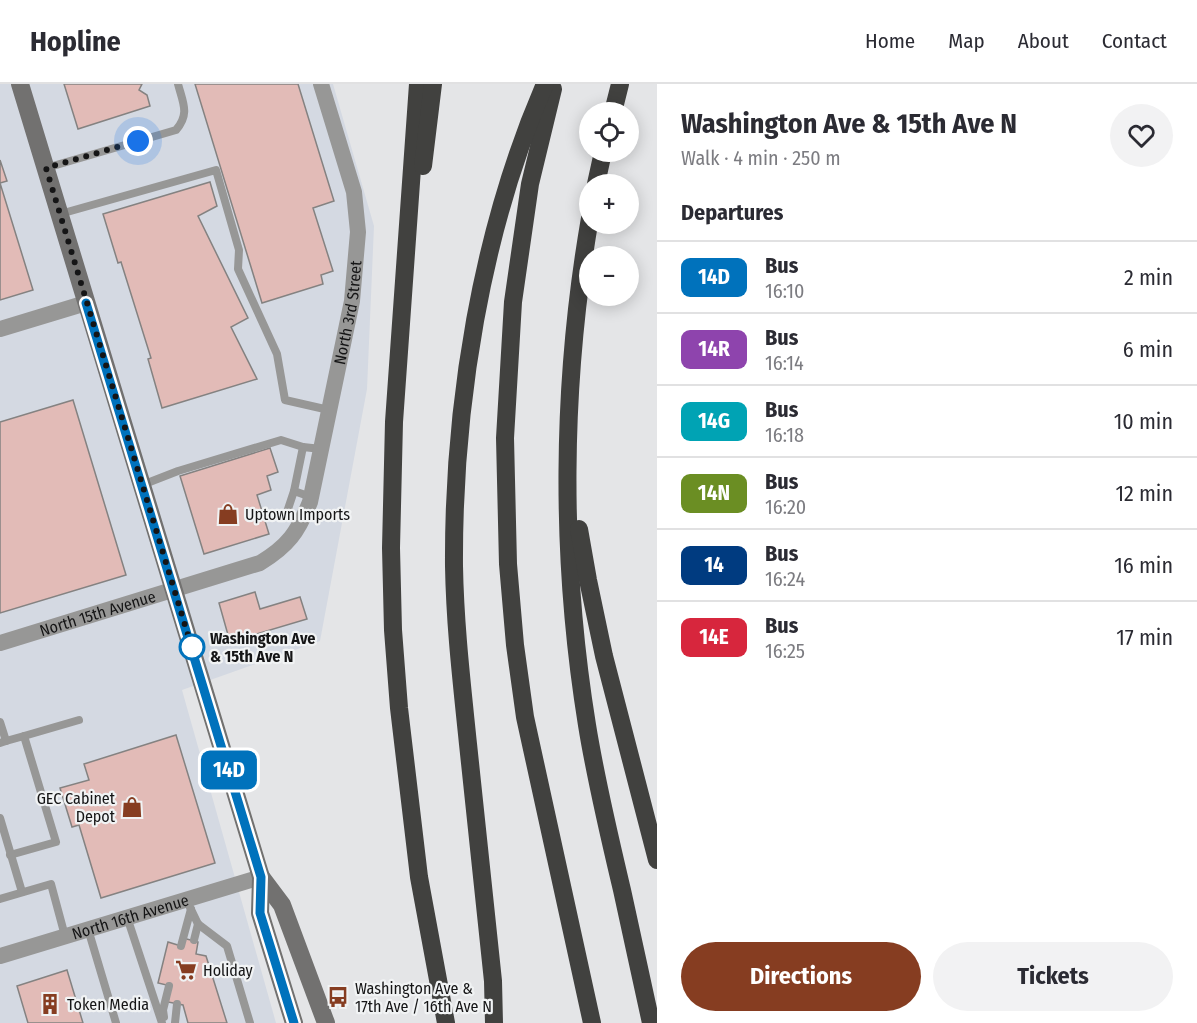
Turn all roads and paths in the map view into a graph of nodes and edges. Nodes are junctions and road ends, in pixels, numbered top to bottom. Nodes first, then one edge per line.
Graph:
1 (20, 84) edge
2 (178, 84) edge
3 (321, 84) edge
4 (418, 84) edge
5 (433, 84) edge
6 (545, 84) edge
7 (555, 84) edge
8 (620, 84) edge
9 (616, 102) edge
10 (46, 168) junction
11 (60, 214) junction
12 (588, 234) edge
13 (86, 303) junction
14 (0, 329) edge
15 (329, 410) junction
16 (394, 423) junction
17 (568, 438) junction
18 (303, 447) junction
19 (321, 449) junction
20 (298, 471) junction
21 (316, 475) junction
22 (142, 485) junction
23 (294, 491) junction
24 (311, 497) junction
25 (288, 509) dead end
26 (291, 540) joint
27 (175, 591) junction
28 (0, 643) edge
29 (79, 720) dead end
30 (0, 722) edge
31 (24, 736) junction
32 (3, 742) edge
33 (0, 818) edge
34 (10, 855) junction
35 (657, 860) edge
36 (261, 877) junction
37 (22, 892) junction
38 (0, 899) edge
39 (188, 904) junction
40 (127, 917) junction
41 (198, 924) junction
42 (88, 929) junction
43 (65, 936) junction
44 (194, 940) dead end
45 (181, 946) dead end
46 (0, 956) edge
47 (169, 986) dead end
48 (177, 1004) dead end
49 (116, 1023) edge
50 (164, 1023) edge
51 (175, 1023) edge
52 (250, 1023) edge
53 (294, 1023) edge
54 (326, 1023) edge
55 (446, 1023) edge
56 (494, 1023) edge
57 (592, 1023) edge
58 (651, 1023) edge

1 - 10 main road
2 - 10 lane
3 - 15 street, North 3rd Street
4 - 16 highway
5 - 16 highway
6 - 56 highway
7 - 57 highway
8 - 9 highway
10 - 11 main road
11 - 13 main road
11 - 15 lane
12 - 17 highway
13 - 14 street
13 - 22 main road
15 - 19 street, North 3rd Street
16 - 55 highway
17 - 35 highway
17 - 58 highway
18 - 19 lane
18 - 20 lane
18 - 22 lane
19 - 21 street, North 3rd Street
20 - 21 lane
20 - 23 lane
21 - 24 street, North 3rd Street
22 - 27 main road
23 - 24 lane
23 - 25 lane
24 - 26 street, North 3rd Street
26 - 27 street, North 15th Avenue
27 - 28 street, North 15th Avenue
27 - 36 main road
29 - 31 lane
30 - 32 lane
31 - 32 lane
31 - 34 lane
33 - 34 lane
34 - 37 lane
36 - 39 street, North 16th Avenue
36 - 53 main road
36 - 54 main road
37 - 38 lane
37 - 43 lane
39 - 40 street, North 16th Avenue
39 - 41 lane
39 - 45 lane
40 - 42 street, North 16th Avenue
40 - 50 lane
41 - 44 lane
41 - 52 lane
42 - 43 street, North 16th Avenue
42 - 49 lane
43 - 46 street, North 16th Avenue
47 - 50 lane
48 - 51 lane

